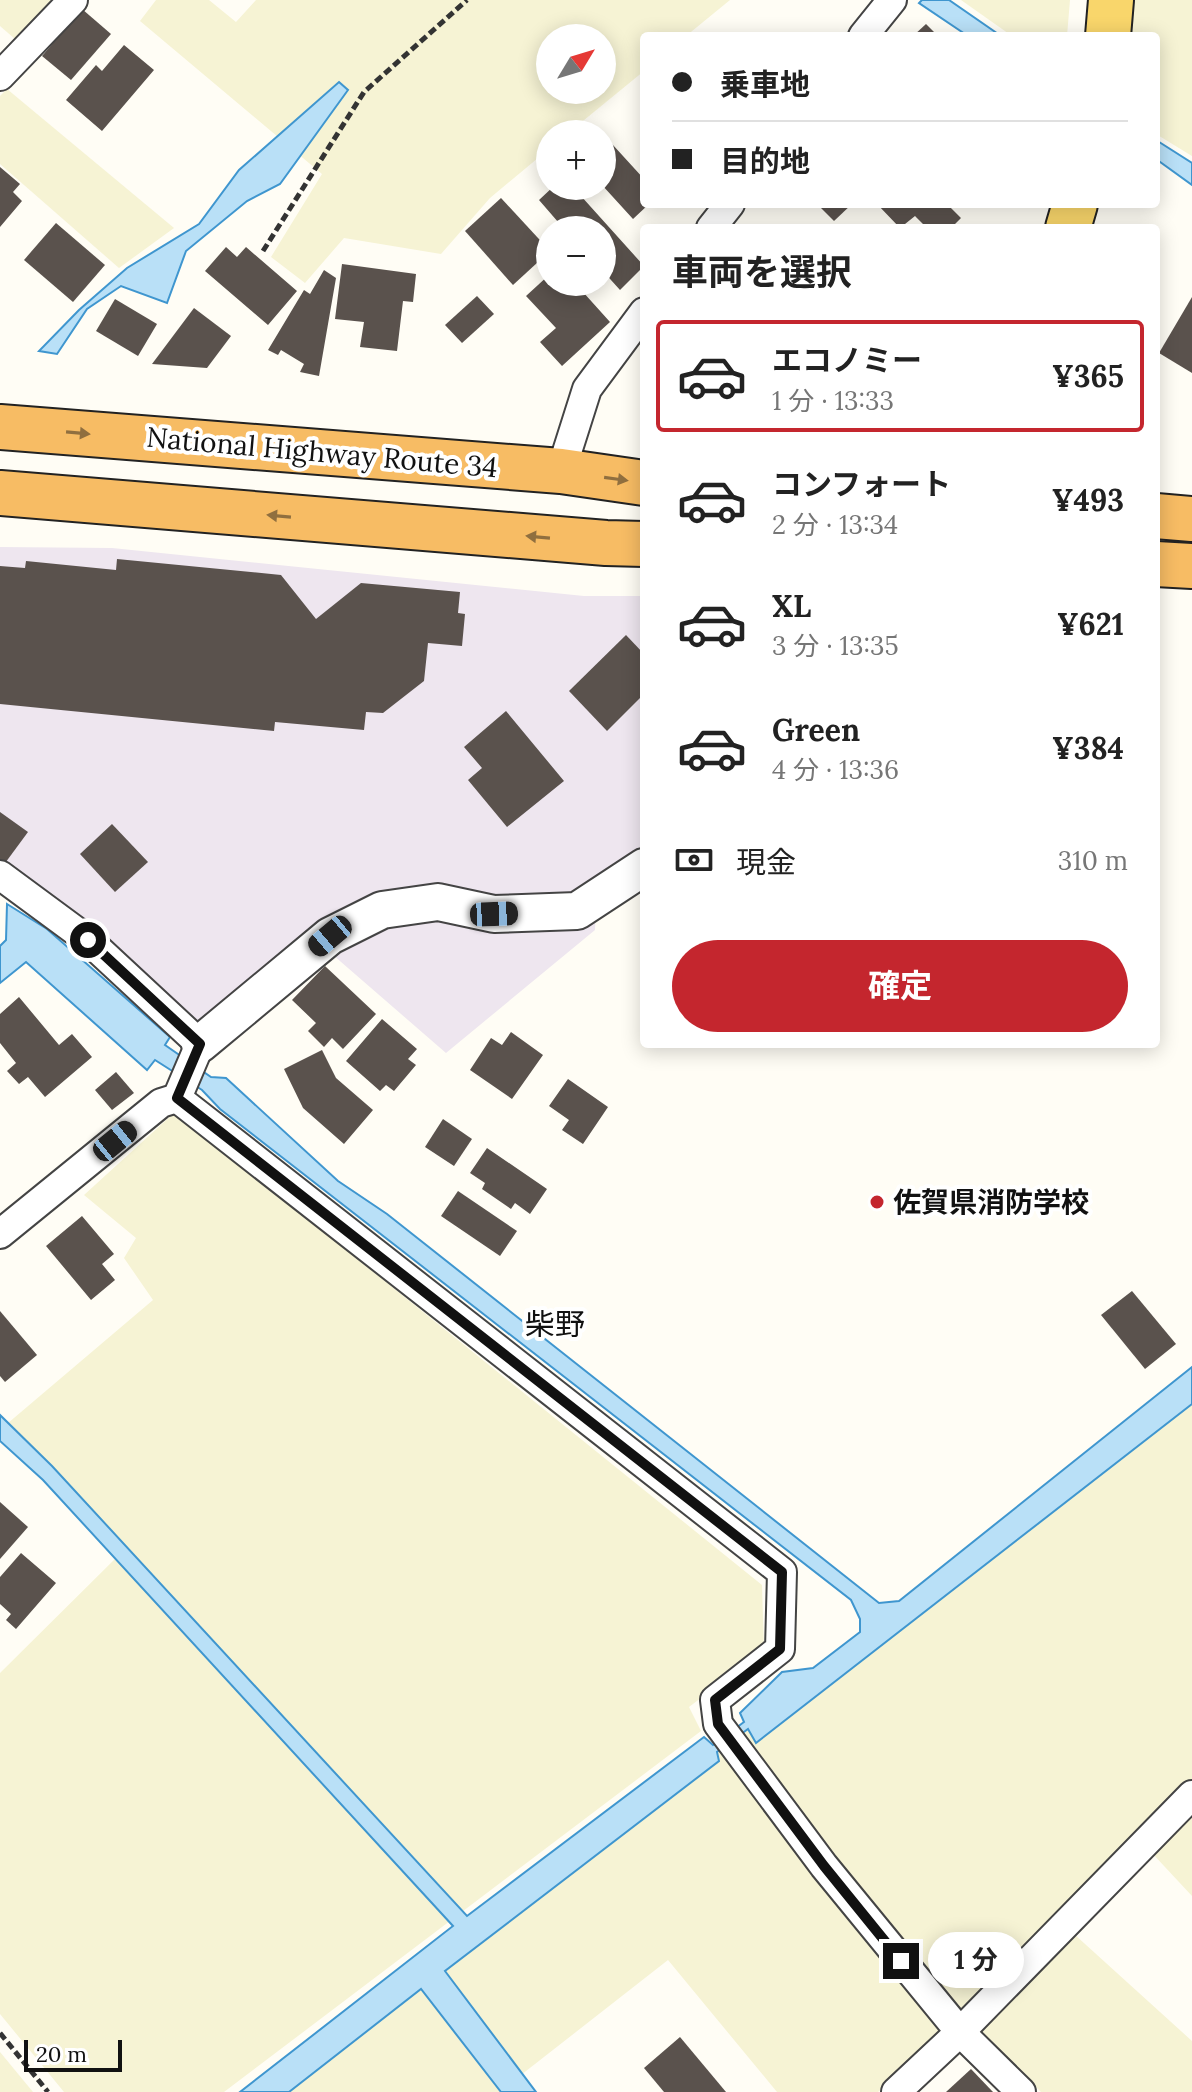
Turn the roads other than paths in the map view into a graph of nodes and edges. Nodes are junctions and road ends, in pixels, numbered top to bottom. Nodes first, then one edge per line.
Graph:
1 (73, 0) edge
2 (892, 0) edge
3 (1111, 0) edge
4 (866, 32) edge
5 (1108, 32) edge
6 (0, 76) edge
7 (727, 208) edge
8 (714, 224) edge
9 (640, 317) edge
10 (0, 427) edge
11 (561, 471) junction
12 (640, 482) edge
13 (0, 493) edge
14 (1160, 516) edge
15 (1192, 519) edge
16 (640, 544) edge
17 (1160, 564) edge
18 (1192, 566) edge
19 (640, 870) edge
20 (0, 875) edge
21 (188, 1070) junction
22 (0, 1234) edge
23 (1192, 1795) edge
24 (960, 2032) junction
25 (896, 2092) edge
26 (1021, 2092) edge

1 - 6 street
2 - 4 street
3 - 5 main road
7 - 8 street
9 - 11 street
10 -> 11 highway, National Highway Route 34
11 -> 12 highway, National Highway Route 34
16 -> 13 highway
14 - 15 highway
17 - 18 highway
19 - 21 street
20 - 21 street
21 - 22 street
21 - 24 street
23 - 24 street
24 - 25 street
24 - 26 street

